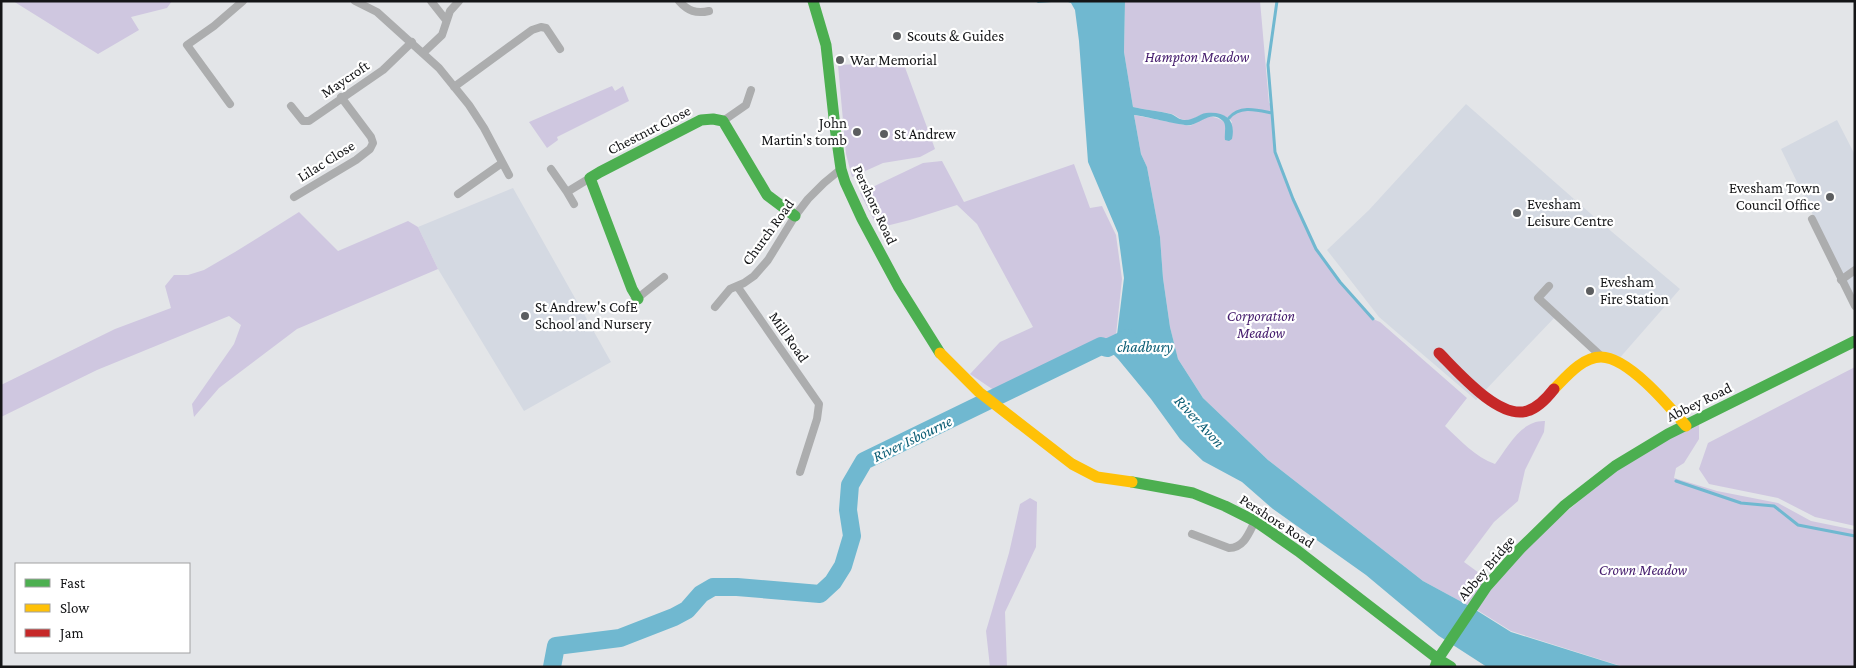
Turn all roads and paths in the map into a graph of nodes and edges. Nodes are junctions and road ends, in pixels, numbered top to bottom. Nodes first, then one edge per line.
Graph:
1 (243, 1) edge
2 (355, 1) edge
3 (431, 1) edge
4 (458, 1) edge
5 (679, 1) edge
6 (813, 1) edge
7 (709, 12) dead end
8 (446, 20) junction
9 (412, 42) junction
10 (560, 49) dead end
11 (423, 53) junction
12 (454, 87) junction
13 (751, 90) dead end
14 (341, 97) junction
15 (230, 104) dead end
16 (291, 106) dead end
17 (723, 121) junction
18 (502, 163) junction
19 (552, 169) dead end
20 (842, 169) junction
21 (509, 175) dead end
22 (590, 178) junction
23 (567, 192) junction
24 (458, 194) dead end
25 (294, 197) dead end
26 (574, 204) dead end
27 (795, 216) junction
28 (1812, 219) dead end
29 (1855, 270) edge
30 (664, 277) dead end
31 (1841, 280) junction
32 (737, 286) junction
33 (1549, 286) dead end
34 (633, 302) joint
35 (1855, 306) edge
36 (714, 307) dead end
37 (1855, 341) edge
38 (1439, 354) dead end
39 (1602, 356) junction
40 (1686, 426) junction
41 (800, 472) dead end
42 (1566, 504) joint
43 (1255, 522) junction
44 (1192, 534) dead end
45 (1438, 660) edge
46 (1452, 667) edge

1 - 15 street
2 - 9 street
3 - 8 street
4 - 8 street
5 - 7 street
6 - 20 main road, Pershore Road
8 - 11 street
9 - 11 street
9 - 14 street, Maycroft
10 - 12 street
11 - 12 street
12 - 18 street
13 - 17 street
14 - 16 street, Maycroft
14 - 25 street, Lilac Close
17 - 22 main road, Chestnut Close
17 - 27 main road
18 - 21 street
18 - 24 street
19 - 23 street
20 - 27 street, Church Road
20 - 43 main road, Pershore Road
22 - 23 street, Chestnut Close
22 - 34 main road
23 - 26 street
27 - 32 street, Church Road
28 - 31 street
29 - 31 street
30 - 34 street
31 - 35 street
32 - 36 street, Church Road
32 - 41 street, Mill Road
33 - 39 street
37 - 40 main road, Abbey Road
38 - 39 main road
39 - 40 main road
40 - 42 main road, Abbey Road
42 - 45 main road, Abbey Bridge
43 - 44 street
43 - 45 main road, Pershore Road
45 - 46 main road, Pershore Road

